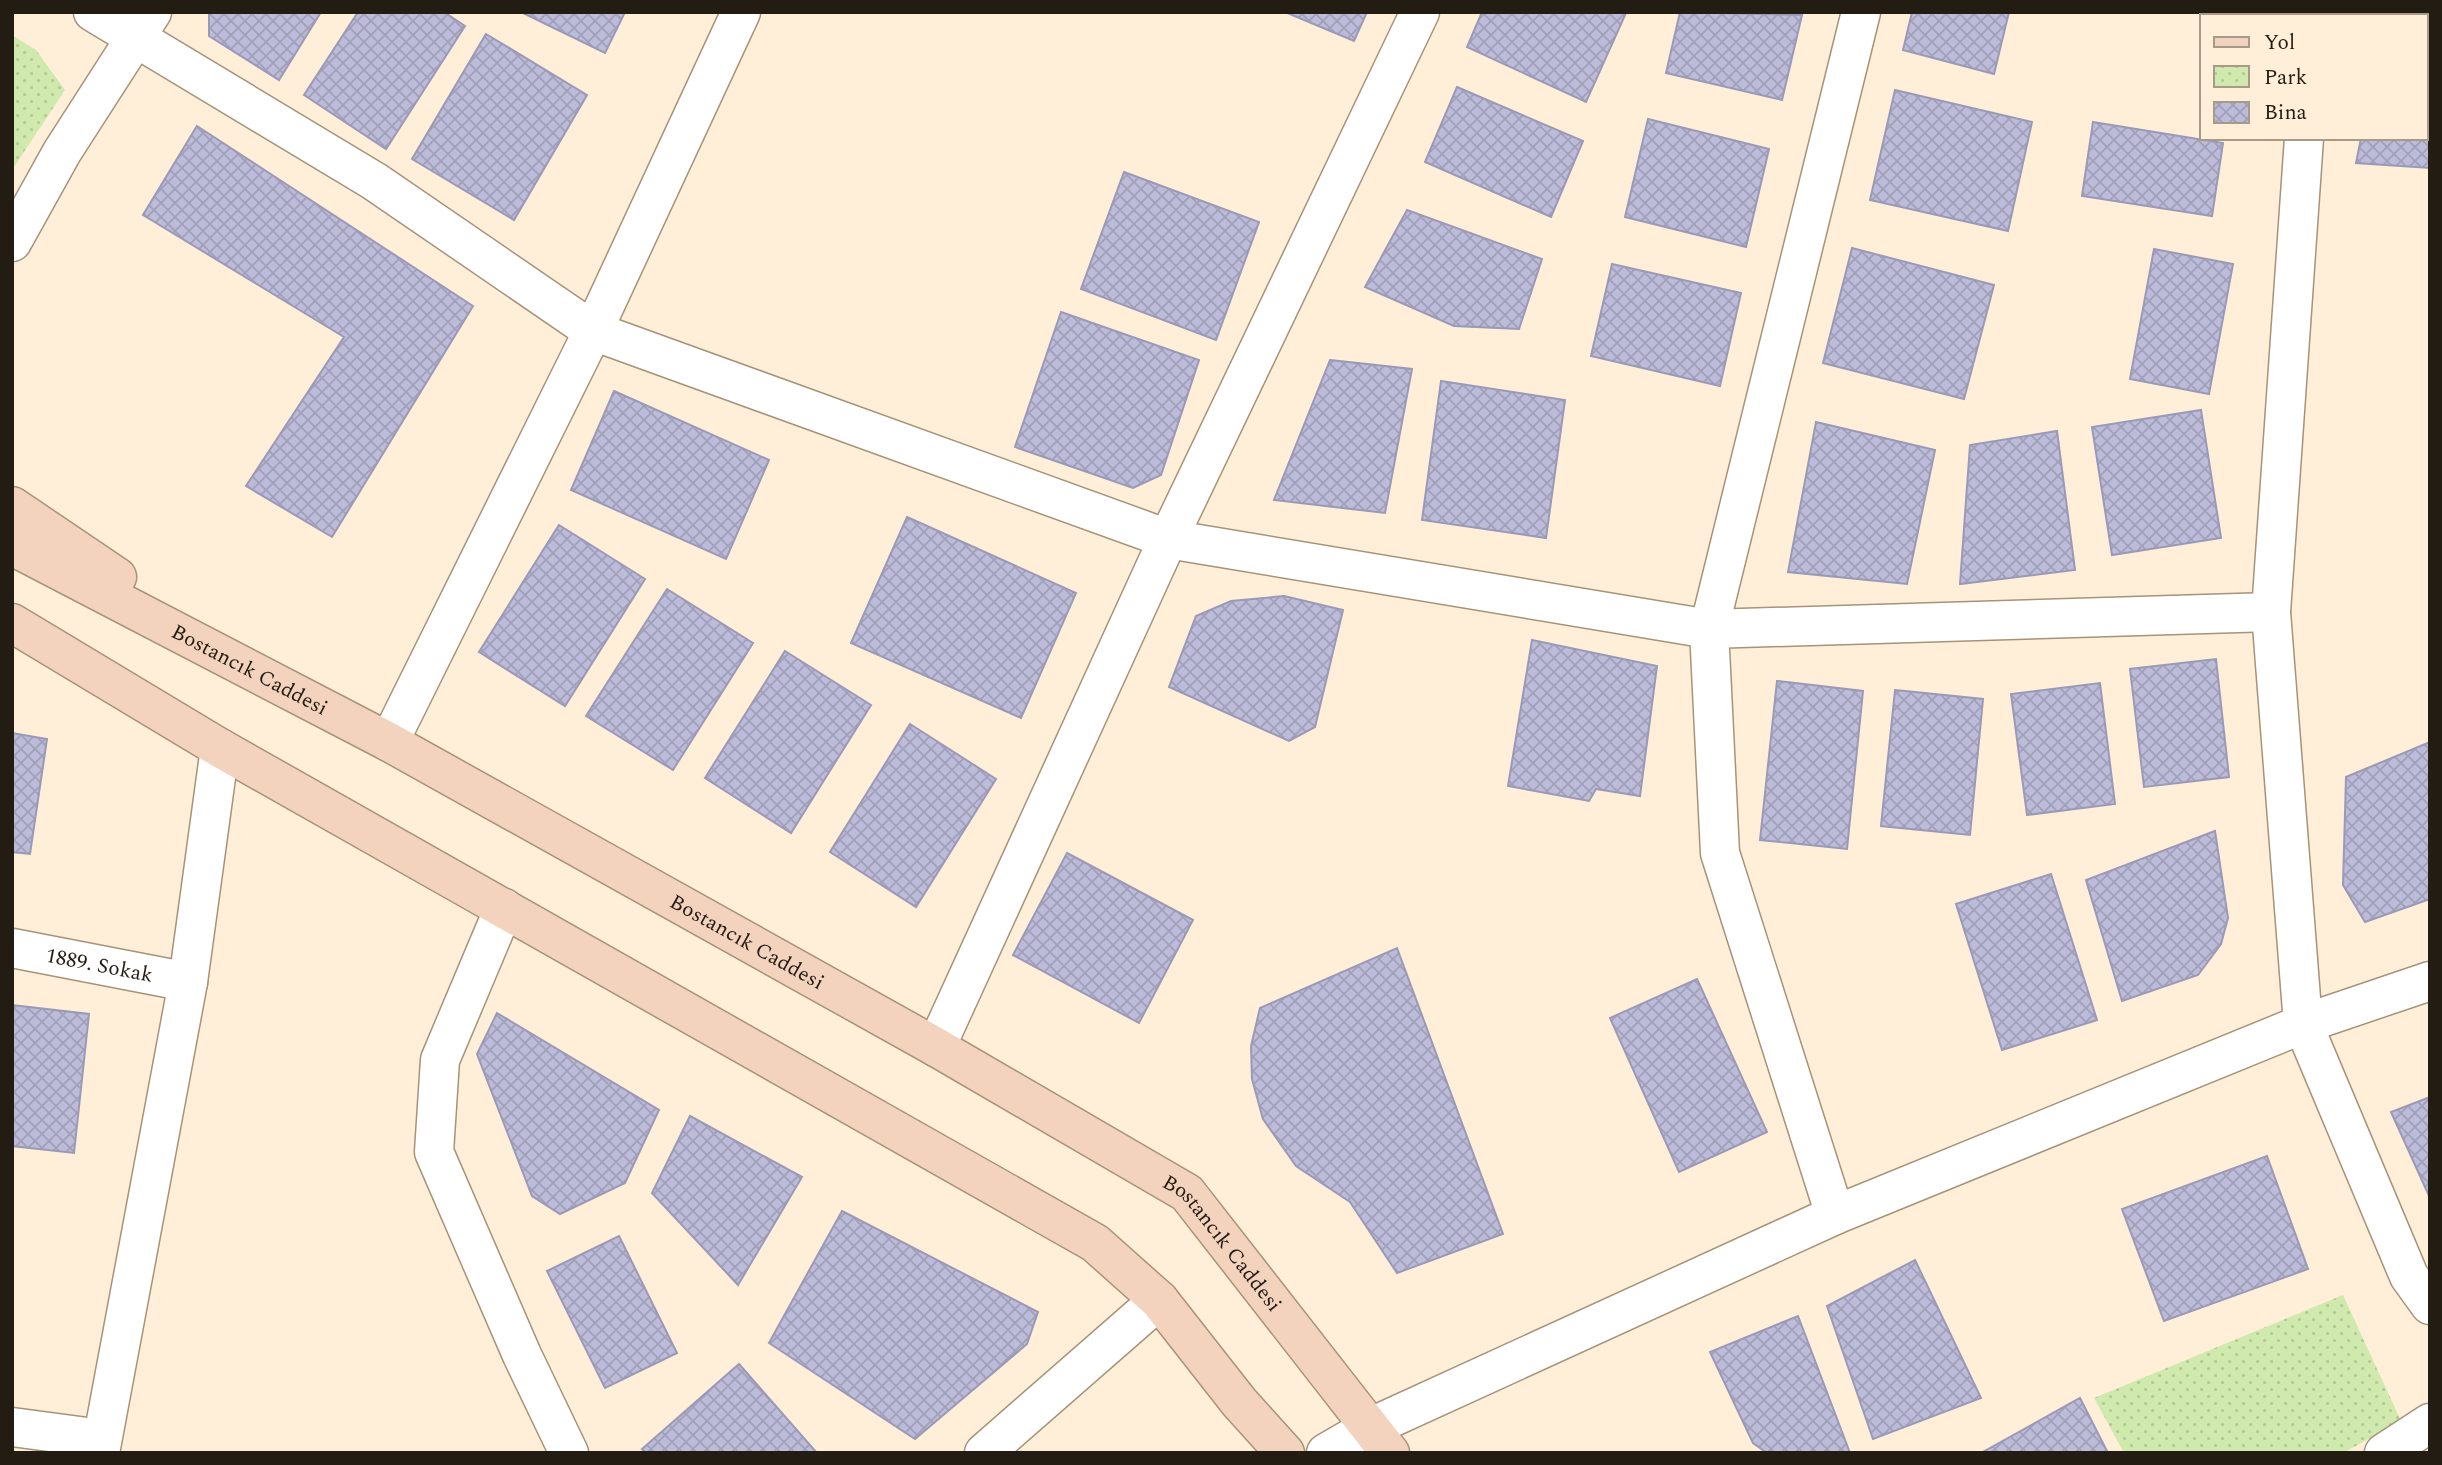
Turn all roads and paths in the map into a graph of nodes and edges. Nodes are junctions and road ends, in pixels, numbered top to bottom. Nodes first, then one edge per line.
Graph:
1 (93, 12) edge
2 (741, 12) edge
3 (1420, 12) edge
4 (1861, 12) edge
5 (145, 25) edge
6 (2304, 140) edge
7 (12, 242) edge
8 (593, 331) junction
9 (12, 506) edge
10 (1168, 539) junction
11 (12, 546) edge
12 (2271, 612) junction
13 (12, 623) edge
14 (1709, 629) junction
15 (12, 638) edge
16 (91, 670) junction
17 (251, 670) junction
18 (389, 742) junction
19 (220, 748) junction
20 (504, 908) junction
21 (12, 948) edge
22 (2430, 981) edge
23 (188, 982) junction
24 (2303, 1024) junction
25 (936, 1048) junction
26 (1835, 1215) junction
27 (1159, 1300) junction
28 (2430, 1305) edge
29 (2430, 1423) edge
30 (12, 1427) edge
31 (1379, 1441) edge
32 (101, 1446) edge
33 (569, 1453) edge
34 (984, 1453) edge
35 (1285, 1453) edge
36 (1326, 1453) edge
37 (2384, 1453) edge

1 - 5 street
2 - 8 street
3 - 10 street
4 - 14 street
5 - 7 street
5 - 8 street
6 - 12 street
8 - 10 street
8 - 18 street
9 - 17 main road
10 - 14 street
10 - 25 street
11 - 17 main road, Bostancık Caddesi
12 - 14 street
12 - 24 street
13 - 16 main road
14 - 26 street
15 - 16 main road
16 - 19 main road
17 - 18 main road, Bostancık Caddesi
18 - 25 main road, Bostancık Caddesi
19 - 20 main road
19 - 23 street
20 - 27 main road
20 - 33 street
21 - 23 street, 1889. Sokak
22 - 24 street
23 - 32 street
24 - 26 street
24 - 28 street
25 - 31 main road, Bostancık Caddesi
26 - 31 street
27 - 34 street
27 - 35 main road
29 - 37 street
30 - 32 street
31 - 36 street

